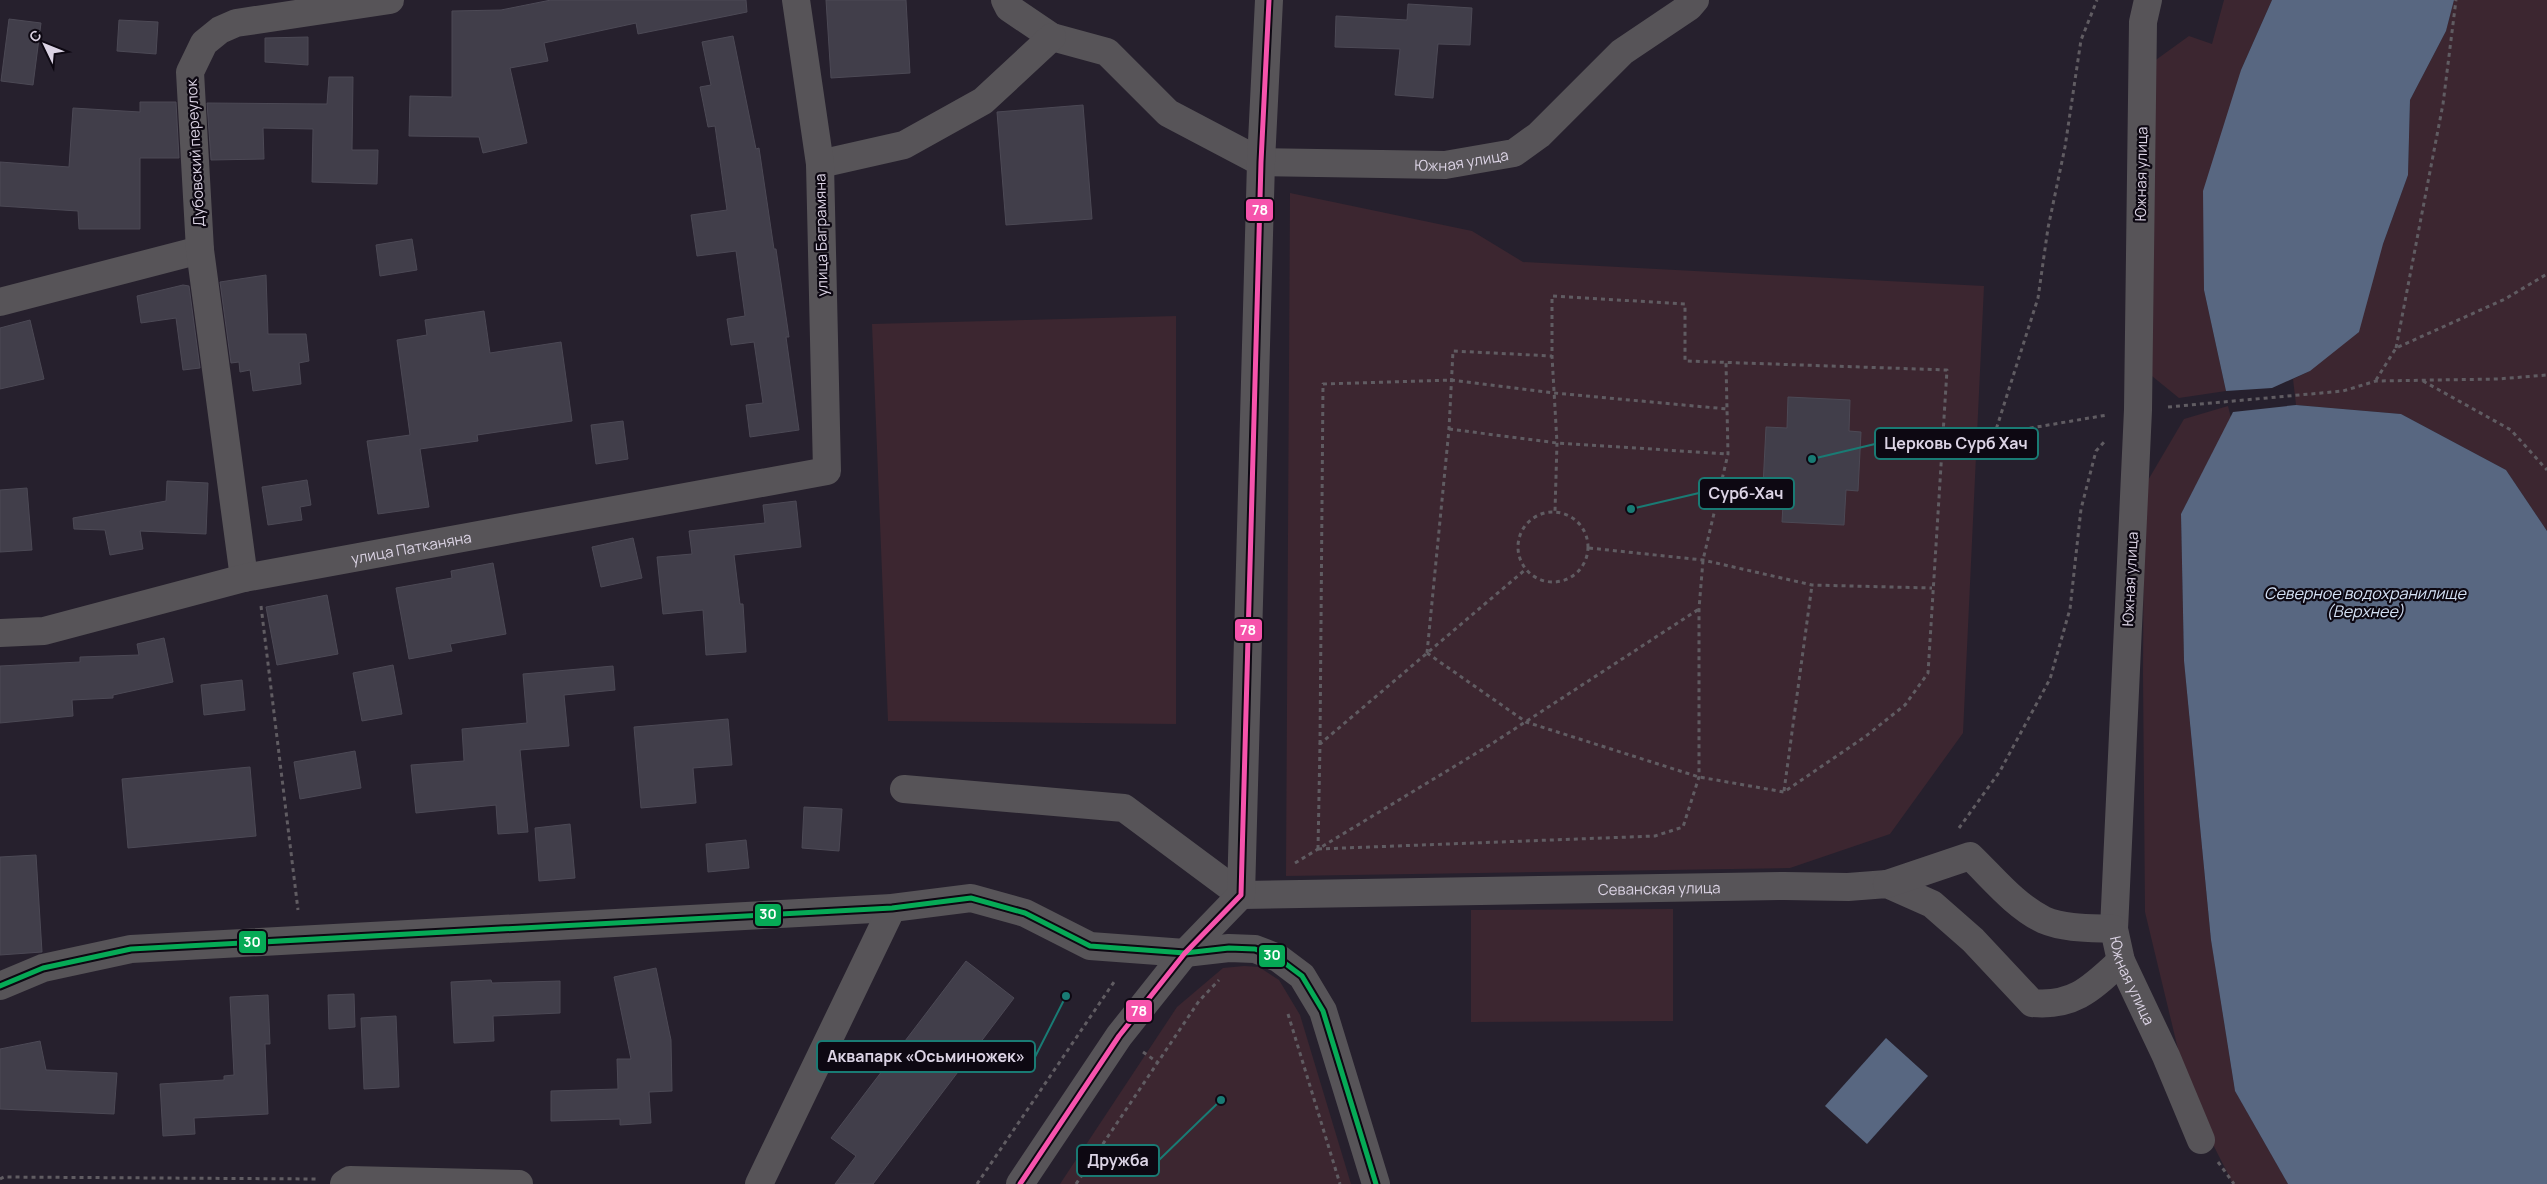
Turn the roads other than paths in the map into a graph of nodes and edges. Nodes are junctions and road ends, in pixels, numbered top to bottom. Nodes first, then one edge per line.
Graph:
1 (390, 0) edge
2 (796, 0) edge
3 (1005, 0) edge
4 (1269, 0) edge
5 (1695, 0) edge
6 (2148, 0) edge
7 (238, 12) edge
8 (1052, 37) junction
9 (1261, 162) junction
10 (820, 164) junction
11 (200, 250) junction
12 (0, 302) edge
13 (827, 471) joint
14 (251, 577) junction
15 (0, 633) edge
16 (904, 789) dead end
17 (1887, 884) junction
18 (1241, 895) junction
19 (892, 908) junction
20 (2114, 929) junction
21 (1185, 953) junction
22 (2121, 961) junction
23 (0, 986) edge
24 (2201, 1140) dead end
25 (347, 1182) edge
26 (519, 1184) edge
27 (760, 1184) edge
28 (1020, 1184) edge
29 (1376, 1184) edge

1 - 7 street, Дубовский переулок
2 - 10 street, улица Баграмяна
3 - 8 street
4 - 9 street
5 - 9 street, Южная улица
6 - 20 street, Южная улица
7 - 11 street, Дубовский переулок
8 - 9 street
8 - 10 street
9 - 18 street
10 - 13 street, улица Баграмяна
11 - 12 street
11 - 14 street, Дубовский переулок
13 - 14 street, улица Патканяна
14 - 15 street, улица Патканяна
16 - 18 street
17 - 18 street, Севанская улица
17 - 20 street
17 - 22 street, Севанская улица
18 - 21 street
19 - 21 street
19 - 23 street
19 - 27 street
20 - 22 street, Южная улица
21 - 28 street
21 - 29 street
22 - 24 street, Южная улица
25 - 26 street

